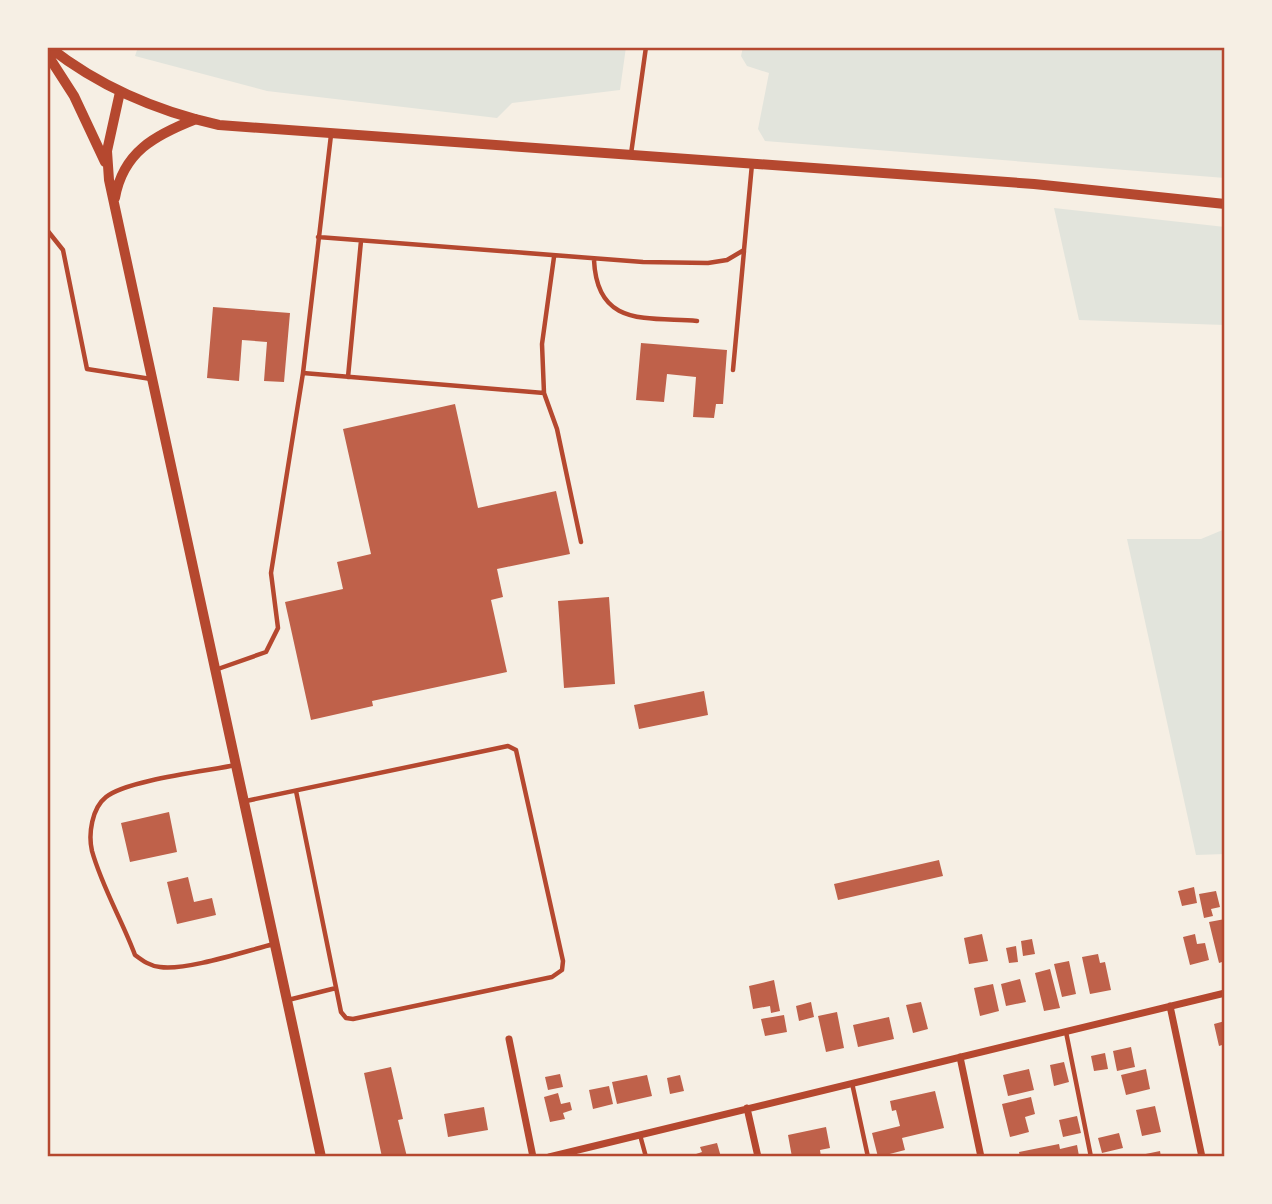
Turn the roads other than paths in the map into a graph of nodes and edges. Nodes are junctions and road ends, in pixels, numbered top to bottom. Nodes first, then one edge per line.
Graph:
1 (49, 47) edge
2 (646, 47) edge
3 (47, 54) edge
4 (120, 92) junction
5 (196, 120) junction
6 (331, 134) junction
7 (631, 155) junction
8 (752, 164) junction
9 (107, 165) junction
10 (114, 204) junction
11 (1225, 204) edge
12 (47, 230) edge
13 (318, 237) junction
14 (361, 241) junction
15 (744, 250) junction
16 (554, 257) junction
17 (594, 260) junction
18 (696, 321) dead end
19 (733, 370) dead end
20 (303, 373) junction
21 (348, 377) junction
22 (152, 379) junction
23 (544, 393) junction
24 (581, 542) dead end
25 (215, 670) junction
26 (236, 765) junction
27 (296, 791) junction
28 (244, 802) junction
29 (275, 944) junction
30 (336, 988) junction
31 (1225, 993) edge
32 (287, 1000) junction
33 (1170, 1006) junction
34 (1066, 1032) junction
35 (509, 1039) dead end
36 (960, 1057) junction
37 (852, 1083) junction
38 (747, 1108) junction
39 (640, 1135) junction
40 (321, 1157) edge
41 (533, 1157) edge
42 (549, 1157) edge
43 (646, 1157) edge
44 (758, 1157) edge
45 (868, 1157) edge
46 (981, 1157) edge
47 (1091, 1157) edge
48 (1202, 1157) edge

1 - 4 street
2 - 7 lane
3 - 9 street
4 - 5 street
4 - 9 street
5 - 6 street
5 - 10 street
6 - 7 street
6 - 13 lane
7 - 8 street
8 - 11 street
8 - 15 lane
9 - 10 street
10 - 22 street
12 - 22 lane
13 - 14 lane
13 - 20 lane
14 - 16 lane
14 - 21 lane
15 - 17 lane
15 - 19 lane
16 - 17 lane
16 - 23 lane
17 - 18 lane
20 - 21 lane
20 - 25 lane
21 - 23 lane
22 - 25 street
23 - 24 lane
25 - 26 street
26 - 28 street
26 - 29 lane
27 - 28 lane
27 - 30 lane
27 - 30 lane
28 - 29 street
29 - 32 street
30 - 32 lane
31 - 33 street
32 - 40 street
33 - 34 street
33 - 48 street
34 - 36 street
34 - 47 lane
35 - 41 street
36 - 37 street
36 - 46 street
37 - 38 street
37 - 45 lane
38 - 39 street
38 - 44 street
39 - 42 street
39 - 43 lane

